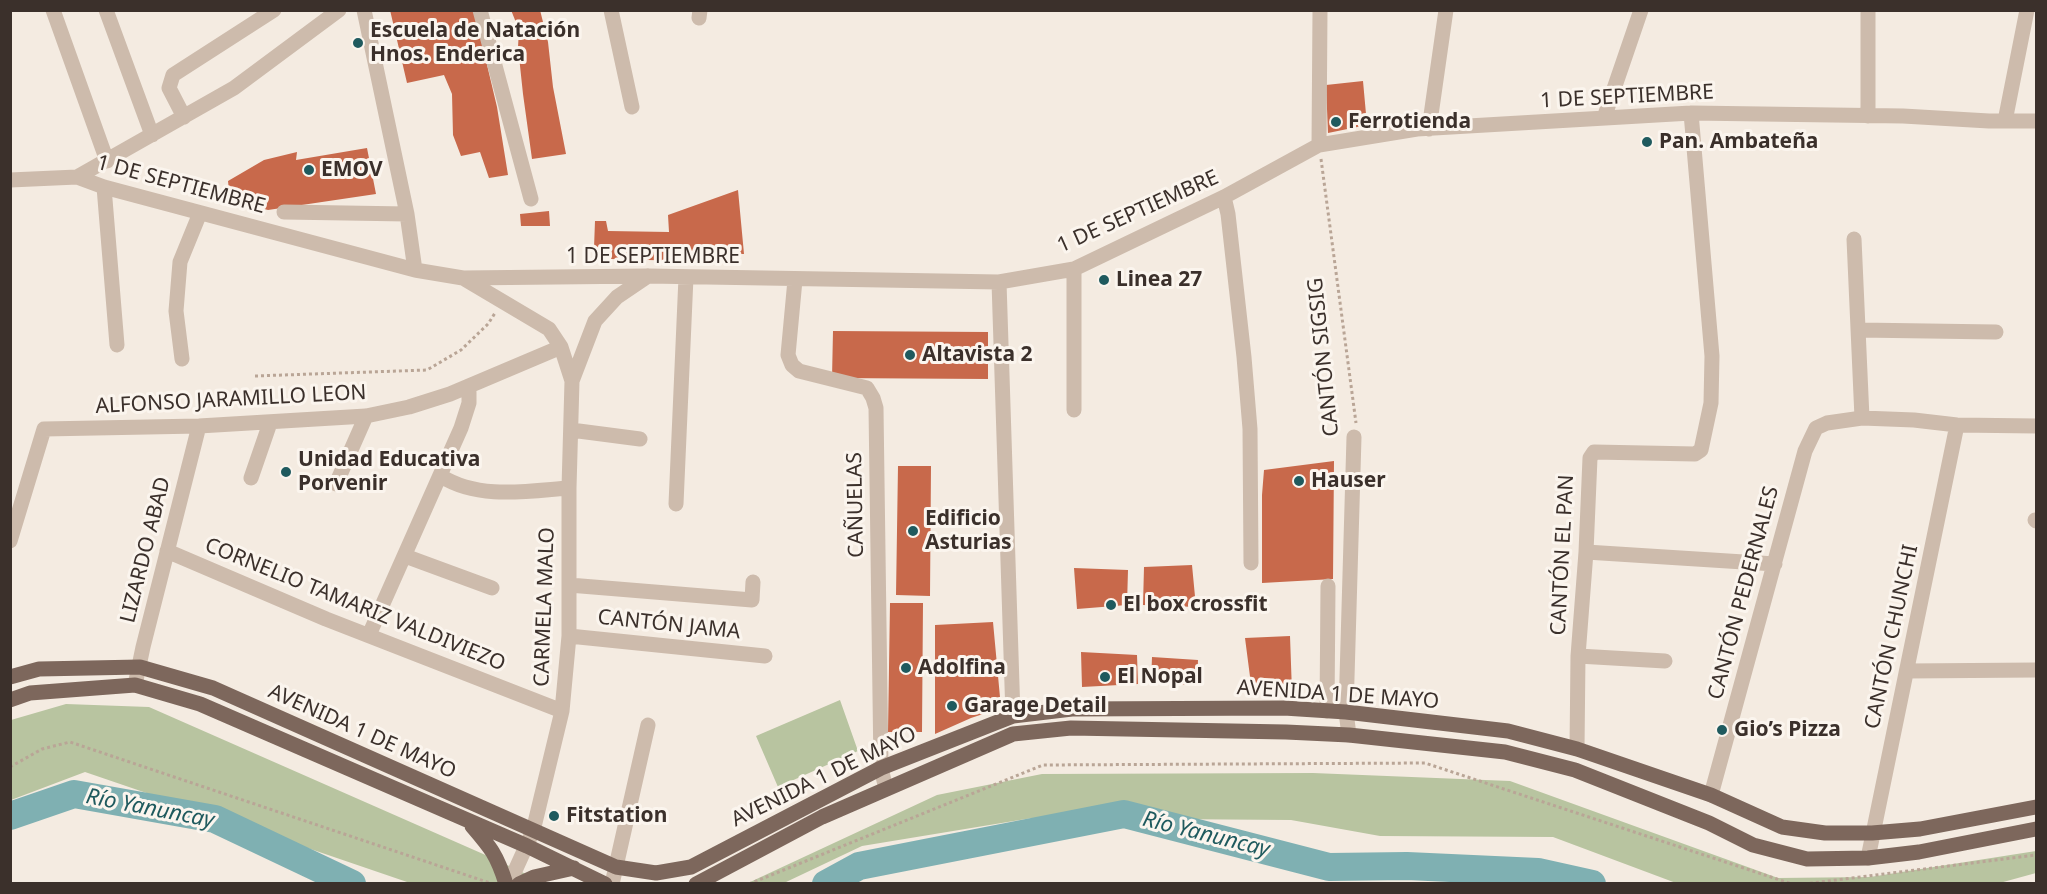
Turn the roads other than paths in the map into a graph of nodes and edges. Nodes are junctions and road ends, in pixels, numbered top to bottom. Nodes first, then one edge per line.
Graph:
1 (52, 10) edge
2 (106, 10) edge
3 (274, 10) edge
4 (339, 10) edge
5 (364, 10) edge
6 (480, 10) edge
7 (611, 10) edge
8 (1320, 10) edge
9 (1446, 10) edge
10 (1641, 10) edge
11 (1868, 10) edge
12 (2027, 10) edge
13 (632, 107) dead end
14 (1691, 113) junction
15 (1868, 116) junction
16 (184, 117) junction
17 (1604, 118) junction
18 (2005, 121) junction
19 (2037, 121) edge
20 (1429, 129) junction
21 (152, 135) junction
22 (1319, 145) junction
23 (107, 161) junction
24 (77, 177) junction
25 (10, 180) edge
26 (104, 187) junction
27 (1224, 197) junction
28 (531, 199) dead end
29 (284, 212) dead end
30 (200, 213) junction
31 (407, 214) junction
32 (1854, 239) dead end
33 (1074, 269) junction
34 (415, 270) junction
35 (648, 276) junction
36 (686, 277) junction
37 (463, 278) junction
38 (795, 280) junction
39 (999, 282) junction
40 (1859, 330) junction
41 (1996, 332) dead end
42 (117, 345) dead end
43 (561, 347) junction
44 (182, 359) dead end
45 (572, 381) junction
46 (469, 387) junction
47 (1074, 410) dead end
48 (366, 416) junction
49 (1862, 418) junction
50 (270, 423) junction
51 (1957, 425) junction
52 (199, 426) junction
53 (2037, 426) edge
54 (571, 430) junction
55 (1354, 437) road end
56 (640, 438) dead end
57 (441, 476) junction
58 (250, 478) dead end
59 (336, 484) dead end
60 (569, 488) junction
61 (676, 504) dead end
62 (10, 541) edge
63 (167, 551) junction
64 (1586, 552) junction
65 (405, 556) junction
66 (1251, 563) dead end
67 (1775, 564) junction
68 (753, 582) dead end
69 (569, 585) junction
70 (1328, 586) dead end
71 (492, 588) dead end
72 (369, 636) junction
73 (569, 636) junction
74 (765, 656) dead end
75 (1578, 656) junction
76 (1665, 661) dead end
77 (140, 667) junction
78 (2037, 670) edge
79 (1906, 671) junction
80 (10, 677) edge
81 (135, 685) junction
82 (10, 700) edge
83 (562, 711) junction
84 (1327, 711) junction
85 (1346, 712) junction
86 (1013, 716) junction
87 (648, 725) dead end
88 (1349, 735) junction
89 (1577, 749) junction
90 (882, 768) junction
91 (886, 789) junction
92 (1711, 795) junction
93 (2037, 807) edge
94 (469, 821) junction
95 (2037, 829) edge
96 (534, 831) junction
97 (1872, 832) junction
98 (527, 846) junction
99 (1868, 858) junction
100 (616, 867) junction
101 (574, 868) junction
102 (507, 884) edge
103 (519, 884) edge
104 (605, 884) edge
105 (612, 884) edge
106 (696, 884) edge

1 - 23 street
2 - 21 street
3 - 16 street
4 - 16 street
5 - 31 street
6 - 28 street
7 - 13 street
8 - 22 street
9 - 20 street
10 - 17 street
11 - 15 street
12 - 18 street
14 - 15 street, 1 DE SEPTIEMBRE
14 - 17 street, 1 DE SEPTIEMBRE
14 - 64 street, CANTÓN EL PAN
15 - 18 street, 1 DE SEPTIEMBRE
16 - 21 street
17 - 20 street, 1 DE SEPTIEMBRE
18 - 19 street, 1 DE SEPTIEMBRE
20 - 22 street, 1 DE SEPTIEMBRE
21 - 23 street
22 - 27 street, 1 DE SEPTIEMBRE
23 - 24 street
24 - 25 street
24 - 26 street, 1 DE SEPTIEMBRE
26 - 30 street, 1 DE SEPTIEMBRE
26 - 42 street
27 - 33 street, 1 DE SEPTIEMBRE
27 - 66 street
29 - 31 street
30 - 34 street, 1 DE SEPTIEMBRE
30 - 44 street
31 - 34 street
32 - 40 street
33 - 39 street, 1 DE SEPTIEMBRE
33 - 47 street
34 - 37 street, 1 DE SEPTIEMBRE
35 - 36 street, 1 DE SEPTIEMBRE
35 - 37 street, 1 DE SEPTIEMBRE
35 - 45 street, CARMELA MALO
36 - 38 street, 1 DE SEPTIEMBRE
36 - 61 street
37 - 43 street, CARMELA MALO
38 - 39 street, 1 DE SEPTIEMBRE
38 - 90 street, CAÑUELAS
39 - 86 street
40 - 41 street
40 - 49 street
43 - 45 street, CARMELA MALO
43 - 46 street, ALFONSO JARAMILLO LEON
45 - 54 street, CARMELA MALO
46 - 48 street, ALFONSO JARAMILLO LEON
46 - 57 street
48 - 50 street, ALFONSO JARAMILLO LEON
48 - 59 street
49 - 51 street
49 - 67 street, CANTÓN PEDERNALES
50 - 52 street, ALFONSO JARAMILLO LEON
50 - 58 street
51 - 53 street
51 - 79 street, CANTÓN CHUNCHI
52 - 62 street, ALFONSO JARAMILLO LEON
52 - 63 street, LIZARDO ABAD
54 - 56 street
54 - 60 street, CARMELA MALO
55 - 85 street, CANTÓN SIGSIG
57 - 60 street
57 - 65 street
60 - 69 street, CARMELA MALO
63 - 72 street, CORNELIO TAMARIZ VALDIVIEZO
63 - 77 street, LIZARDO ABAD
64 - 67 street
64 - 75 street, CANTÓN EL PAN
65 - 71 street
65 - 72 street
67 - 92 street, CANTÓN PEDERNALES
68 - 69 street
69 - 73 street, CARMELA MALO
70 - 84 street
72 - 83 street, CORNELIO TAMARIZ VALDIVIEZO
73 - 74 street, CANTÓN JAMA
73 - 83 street, CARMELA MALO
75 - 76 street
75 - 89 street, CANTÓN EL PAN
77 - 80 main road, AVENIDA 1 DE MAYO
77 - 81 street, LIZARDO ABAD
77 - 96 main road, AVENIDA 1 DE MAYO
78 - 79 street
79 - 97 street, CANTÓN CHUNCHI
81 - 82 main road, AVENIDA 1 DE MAYO
81 - 94 main road, AVENIDA 1 DE MAYO
83 - 96 street, CARMELA MALO
84 - 85 main road, AVENIDA 1 DE MAYO
84 - 86 main road, AVENIDA 1 DE MAYO
85 - 88 street, CANTÓN SIGSIG
85 - 89 main road, AVENIDA 1 DE MAYO
86 - 90 main road, AVENIDA 1 DE MAYO
87 - 100 street
88 - 91 main road, AVENIDA 1 DE MAYO
88 - 99 main road, AVENIDA 1 DE MAYO
89 - 92 main road, AVENIDA 1 DE MAYO
90 - 91 street, CAÑUELAS
90 - 100 main road, AVENIDA 1 DE MAYO
91 - 106 main road, AVENIDA 1 DE MAYO
92 - 97 main road, AVENIDA 1 DE MAYO
93 - 97 main road, AVENIDA 1 DE MAYO
94 - 98 main road, AVENIDA 1 DE MAYO
94 - 102 main road
95 - 99 main road, AVENIDA 1 DE MAYO
96 - 98 street, CARMELA MALO
96 - 100 main road, AVENIDA 1 DE MAYO
97 - 99 street, CANTÓN CHUNCHI
98 - 101 main road, AVENIDA 1 DE MAYO
98 - 102 street, CARMELA MALO
100 - 105 street
101 - 103 main road
101 - 104 main road, AVENIDA 1 DE MAYO

